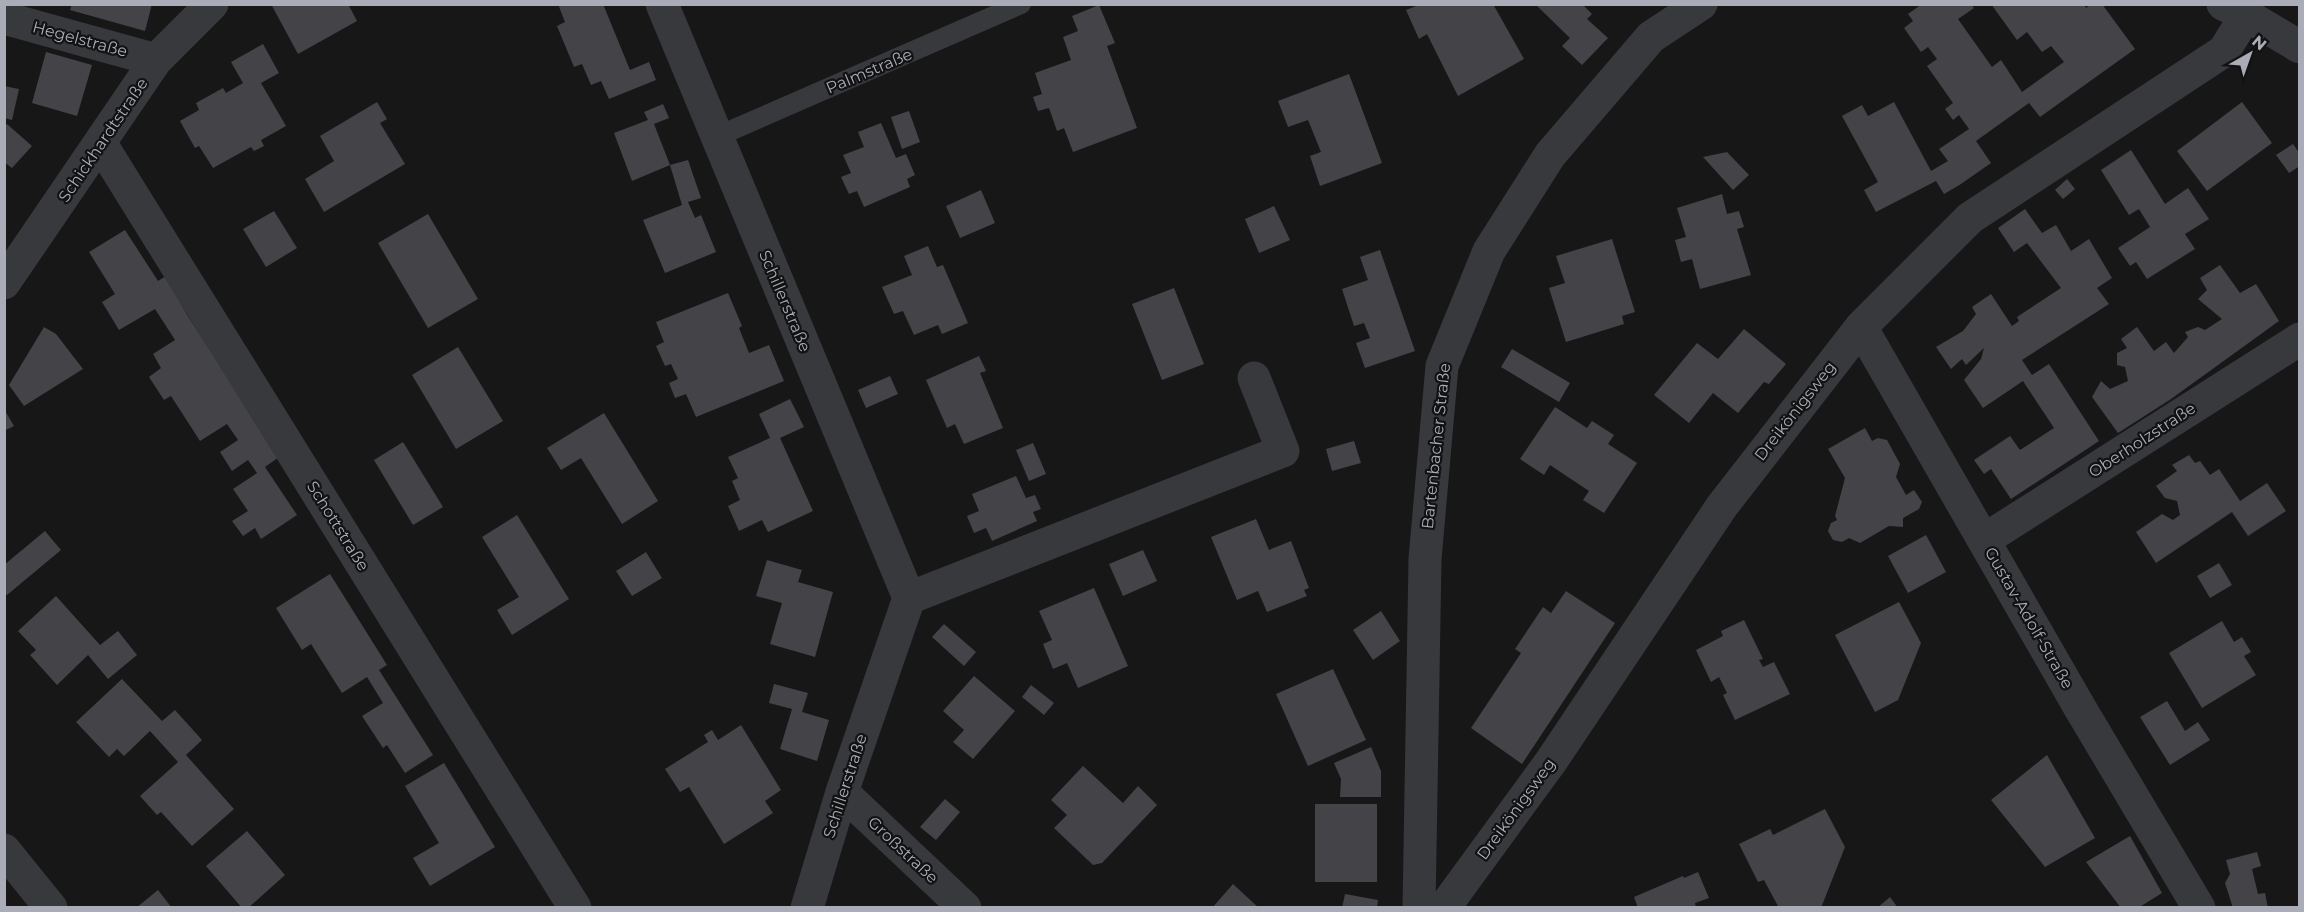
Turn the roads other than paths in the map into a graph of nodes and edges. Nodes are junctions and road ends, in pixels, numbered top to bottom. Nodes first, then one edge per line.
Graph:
1 (212, 4) edge
2 (662, 4) edge
3 (1021, 4) edge
4 (1701, 4) edge
5 (2239, 8) edge
6 (4, 18) edge
7 (2300, 47) edge
8 (156, 60) junction
9 (716, 137) junction
10 (100, 144) junction
11 (4, 284) edge
12 (1861, 327) junction
13 (2300, 339) edge
14 (1254, 378) dead end
15 (1984, 540) junction
16 (909, 598) junction
17 (842, 792) junction
18 (4, 850) edge
19 (51, 908) edge
20 (575, 908) edge
21 (807, 908) edge
22 (965, 908) edge
23 (1419, 908) edge
24 (1444, 908) edge
25 (2199, 908) edge

1 - 8 street, Schickhardtstraße
2 - 9 street, Schillerstraße
3 - 9 lane, Palmstraße
4 - 23 street, Bartenbacher Straße
5 - 7 street
5 - 12 street, Dreikönigsweg
6 - 8 street, Hegelstraße
8 - 10 street, Schickhardtstraße
9 - 16 street, Schillerstraße
10 - 11 street, Schickhardtstraße
10 - 20 street, Schottstraße
12 - 15 street, Gustav-Adolf-Straße
12 - 24 street, Dreikönigsweg
13 - 15 street, Oberholzstraße
14 - 16 street
15 - 25 street, Gustav-Adolf-Straße
16 - 17 street, Schillerstraße
17 - 21 street, Schillerstraße
17 - 22 street, Großstraße
18 - 19 street

